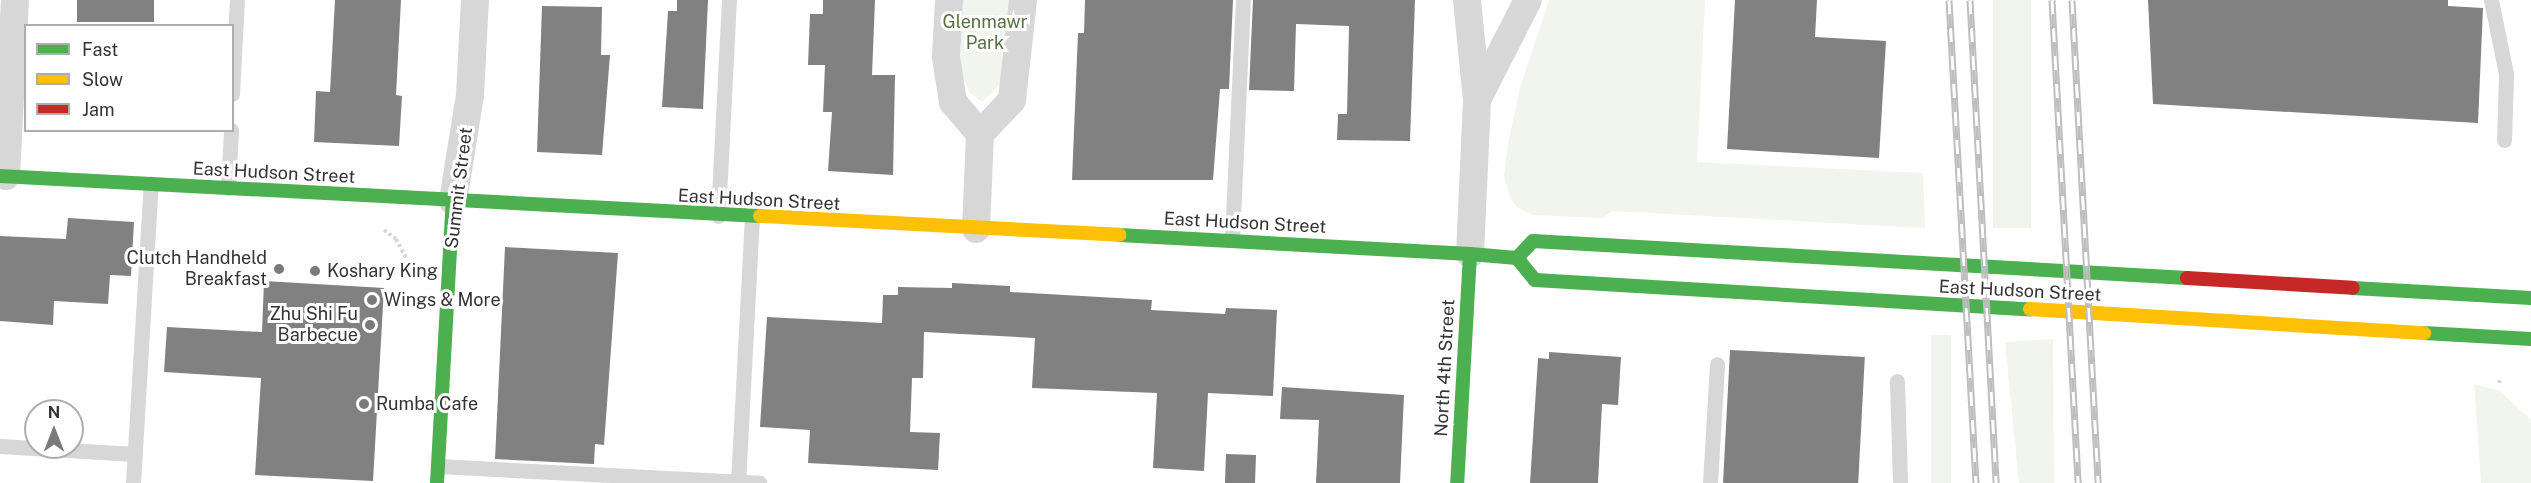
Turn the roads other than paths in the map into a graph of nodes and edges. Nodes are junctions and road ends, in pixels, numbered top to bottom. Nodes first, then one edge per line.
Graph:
1 (15, 0) edge
2 (237, 0) edge
3 (475, 0) edge
4 (729, 0) edge
5 (949, 0) edge
6 (1023, 0) edge
7 (1244, 0) edge
8 (1467, 0) edge
9 (1528, 0) edge
10 (2491, 0) edge
11 (234, 56) edge
12 (1477, 100) junction
13 (231, 132) edge
14 (980, 134) junction
15 (2504, 140) dead end
16 (3, 176) edge
17 (151, 184) junction
18 (228, 188) junction
19 (453, 201) junction
20 (718, 216) junction
21 (752, 218) junction
22 (976, 229) junction
23 (1232, 240) junction
24 (1470, 254) junction
25 (1517, 258) junction
26 (2531, 297) edge
27 (2531, 339) edge
28 (1717, 364) dead end
29 (1897, 381) dead end
30 (0, 446) edge
31 (135, 454) junction
32 (438, 466) junction
33 (738, 482) edge
34 (133, 483) edge
35 (437, 483) edge
36 (760, 483) edge
37 (1457, 483) edge
38 (1710, 483) edge
39 (1900, 483) edge

1 - 16 street
2 - 11 lane
3 - 19 street, Summit Street
4 - 20 lane
5 - 14 street
6 - 14 street
7 - 23 lane
8 - 12 street
9 - 12 street
10 - 15 lane
12 - 24 street
13 - 18 lane
14 - 22 street
16 - 17 main road, East Hudson Street
17 - 18 main road, East Hudson Street
17 - 31 lane
18 - 19 main road, East Hudson Street
19 - 20 main road, East Hudson Street
19 - 32 main road, Summit Street
20 - 21 main road, East Hudson Street
21 - 22 main road, East Hudson Street
21 - 33 lane
22 - 23 main road, East Hudson Street
23 - 24 main road, East Hudson Street
24 - 25 main road, East Hudson Street
24 - 37 main road, North 4th Street
25 - 26 main road, East Hudson Street
25 - 27 main road, East Hudson Street
28 - 38 lane
29 - 39 lane
30 - 31 lane
31 - 34 lane
32 - 33 lane
32 - 35 main road, Summit Street
33 - 36 lane

